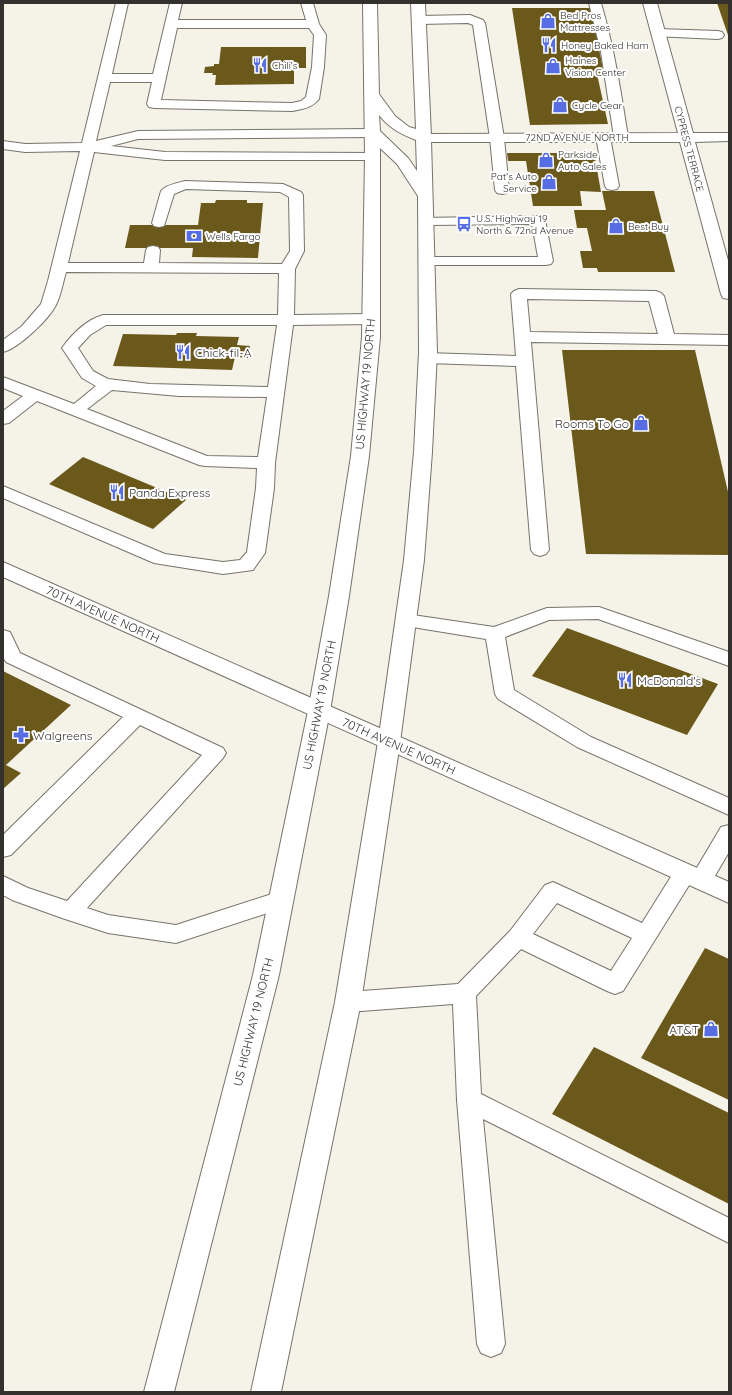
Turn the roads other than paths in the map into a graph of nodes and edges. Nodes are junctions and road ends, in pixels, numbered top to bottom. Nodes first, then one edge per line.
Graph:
1 (122, 3) edge
2 (176, 3) edge
3 (307, 3) edge
4 (370, 3) edge
5 (418, 3) edge
6 (595, 3) edge
7 (650, 3) edge
8 (419, 20) junction
9 (171, 24) junction
10 (312, 24) junction
11 (658, 33) junction
12 (718, 35) dead end
13 (104, 78) junction
14 (159, 78) junction
15 (372, 95) junction
16 (373, 133) junction
17 (603, 137) junction
18 (621, 137) junction
19 (685, 137) junction
20 (729, 137) edge
21 (425, 138) junction
22 (497, 138) junction
23 (3, 145) edge
24 (88, 147) junction
25 (373, 156) junction
26 (612, 186) dead end
27 (502, 190) dead end
28 (426, 196) junction
29 (426, 221) junction
30 (160, 223) dead end
31 (153, 250) dead end
32 (427, 261) junction
33 (60, 267) junction
34 (151, 268) junction
35 (287, 270) junction
36 (729, 294) edge
37 (371, 319) junction
38 (286, 320) junction
39 (523, 337) junction
40 (667, 340) junction
41 (729, 340) edge
42 (3, 347) edge
43 (427, 358) junction
44 (524, 361) junction
45 (3, 382) edge
46 (108, 385) junction
47 (276, 392) junction
48 (36, 394) junction
49 (76, 410) junction
50 (3, 419) edge
51 (266, 463) junction
52 (3, 491) edge
53 (540, 550) dead end
54 (3, 569) edge
55 (406, 620) junction
56 (495, 634) junction
57 (3, 637) edge
58 (729, 659) edge
59 (319, 710) junction
60 (137, 715) junction
61 (389, 742) junction
62 (729, 807) edge
63 (729, 833) edge
64 (3, 849) edge
65 (693, 877) junction
66 (3, 885) edge
67 (729, 893) edge
68 (281, 900) junction
69 (70, 912) junction
70 (646, 935) junction
71 (518, 937) junction
72 (464, 993) junction
73 (348, 1002) junction
74 (469, 1100) junction
75 (729, 1230) edge
76 (492, 1344) dead end
77 (270, 1390) edge
78 (159, 1392) edge

1 - 13 lane
2 - 9 lane
3 - 10 lane
4 - 15 main road, US HIGHWAY 19 NORTH
5 - 8 main road
6 - 18 lane
7 - 11 main road, CYPRESS TERRACE
8 - 21 main road
8 - 22 lane
9 - 10 lane
9 - 14 lane
10 - 14 lane
11 - 12 lane
11 - 19 main road, CYPRESS TERRACE
13 - 14 lane
13 - 24 lane
15 - 16 main road, US HIGHWAY 19 NORTH
15 - 21 main road
16 - 24 lane
16 - 25 main road, US HIGHWAY 19 NORTH
16 - 28 main road
17 - 18 main road, 72ND AVENUE NORTH
17 - 22 main road, 72ND AVENUE NORTH
17 - 26 lane
18 - 19 main road, 72ND AVENUE NORTH
19 - 20 main road, 72ND AVENUE NORTH
19 - 36 main road, CYPRESS TERRACE
21 - 22 main road, 72ND AVENUE NORTH
21 - 28 main road
22 - 27 lane
23 - 24 lane
24 - 25 lane
24 - 33 lane
25 - 37 main road, US HIGHWAY 19 NORTH
28 - 29 main road
29 - 32 main road
29 - 32 lane
30 - 35 lane
31 - 34 lane
32 - 43 main road
33 - 34 lane
33 - 42 lane
34 - 35 lane
35 - 38 lane
37 - 38 lane
37 - 59 main road, US HIGHWAY 19 NORTH
38 - 46 lane
38 - 47 lane
39 - 40 lane
39 - 40 lane
39 - 44 lane
40 - 41 lane
43 - 44 lane
43 - 55 main road
44 - 53 lane
45 - 48 lane
46 - 47 lane
46 - 49 lane
47 - 51 lane
48 - 49 lane
48 - 50 lane
49 - 51 lane
51 - 52 lane
54 - 59 main road, 70TH AVENUE NORTH
55 - 56 lane
55 - 61 main road
56 - 58 lane
56 - 62 lane
57 - 60 lane
59 - 61 main road, 70TH AVENUE NORTH
59 - 68 main road, US HIGHWAY 19 NORTH
60 - 64 lane
60 - 69 lane
61 - 65 main road, 70TH AVENUE NORTH
61 - 73 main road
63 - 65 lane
65 - 67 main road, 70TH AVENUE NORTH
65 - 70 lane
66 - 69 lane
68 - 69 lane
68 - 78 main road, US HIGHWAY 19 NORTH
70 - 71 lane
70 - 71 lane
71 - 72 lane
72 - 73 lane
72 - 74 lane
73 - 77 main road
74 - 75 lane
74 - 76 lane

